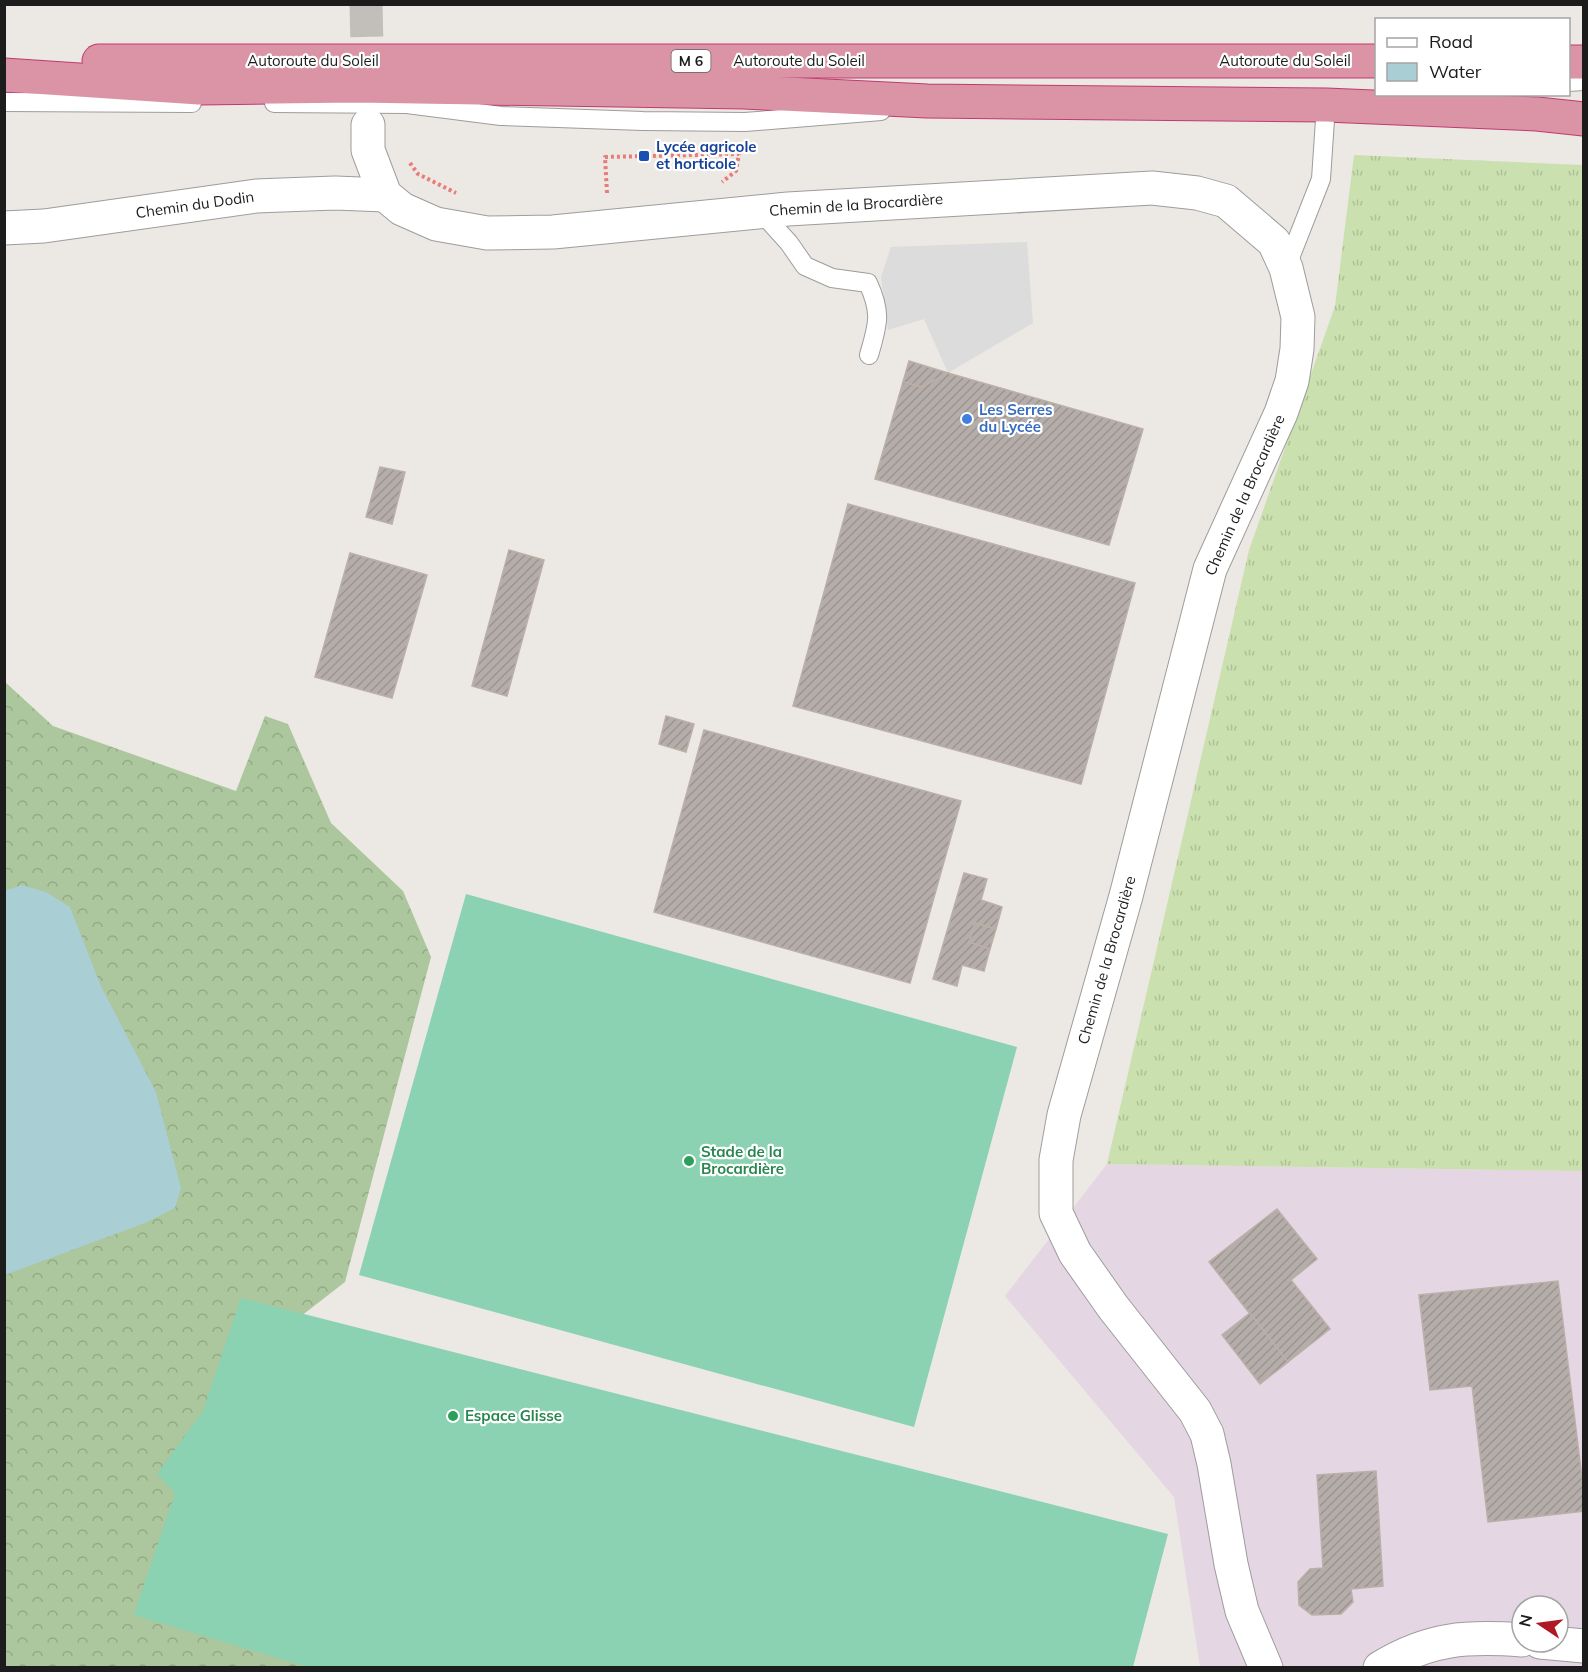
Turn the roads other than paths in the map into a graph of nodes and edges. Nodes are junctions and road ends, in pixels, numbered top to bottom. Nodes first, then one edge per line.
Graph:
1 (4, 61) edge
2 (1375, 61) edge
3 (4, 75) edge
4 (1417, 96) edge
5 (927, 101) junction
6 (4, 102) edge
7 (1326, 105) junction
8 (1584, 119) edge
9 (368, 125) tunnel mouth
10 (385, 195) junction
11 (760, 211) junction
12 (4, 228) edge
13 (1286, 268) junction
14 (869, 355) dead end
15 (1510, 1640) edge
16 (1266, 1668) edge
17 (1380, 1668) edge

1 - 2 highway, Autoroute du Soleil / M 6
3 - 5 highway
4 - 7 lane
5 - 6 lane
5 - 7 highway
7 - 8 highway
7 - 13 lane
9 - 10 street
10 - 11 street, Chemin de la Brocardière
10 - 12 street, Chemin du Dodin
11 - 13 street, Chemin de la Brocardière
11 - 14 lane
13 - 16 street, Chemin de la Brocardière
15 - 17 street

